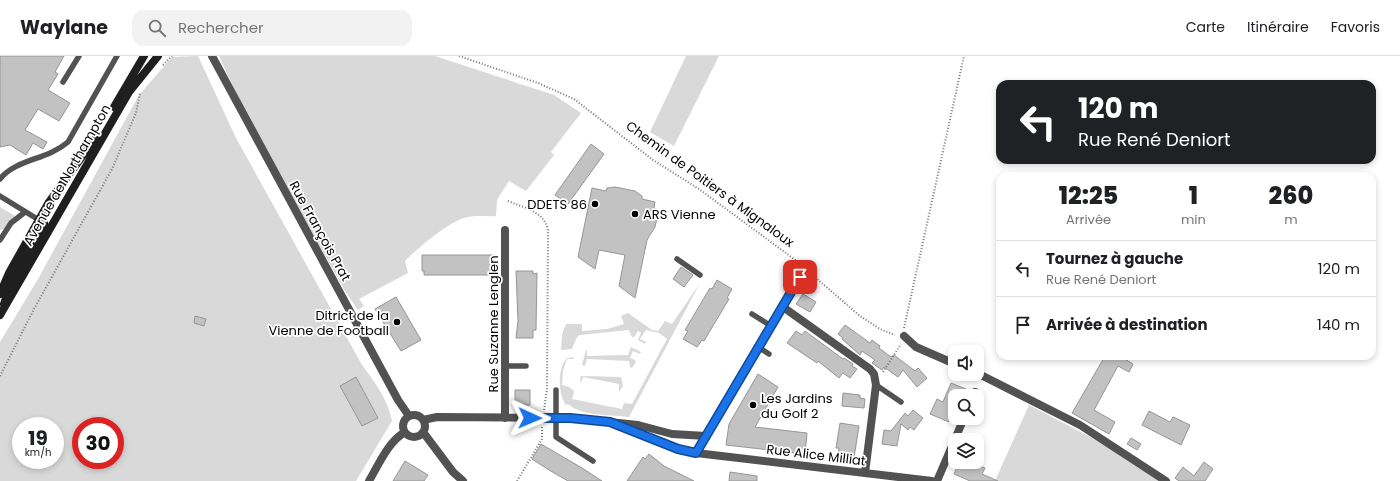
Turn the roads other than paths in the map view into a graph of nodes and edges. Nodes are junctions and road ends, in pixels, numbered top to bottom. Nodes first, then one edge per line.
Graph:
1 (78, 56) edge
2 (117, 56) edge
3 (144, 56) edge
4 (158, 56) edge
5 (212, 56) edge
6 (63, 82) dead end
7 (0, 179) edge
8 (0, 196) edge
9 (25, 212) junction
10 (45, 223) junction
11 (505, 230) dead end
12 (0, 240) edge
13 (677, 259) dead end
14 (700, 274) dead end
15 (800, 277) dead end
16 (0, 294) edge
17 (783, 306) junction
18 (2, 313) edge
19 (752, 314) dead end
20 (771, 326) junction
21 (904, 336) road end
22 (758, 348) junction
23 (769, 354) dead end
24 (948, 361) edge
25 (505, 366) junction
26 (526, 366) dead end
27 (984, 377) edge
28 (876, 383) junction
29 (556, 390) dead end
30 (901, 402) dead end
31 (409, 416) junction
32 (505, 418) junction
33 (556, 418) junction
34 (423, 420) junction
35 (610, 422) junction
36 (961, 425) edge
37 (405, 432) junction
38 (423, 432) junction
39 (706, 436) junction
40 (696, 453) junction
41 (593, 461) dead end
42 (865, 473) junction
43 (369, 481) edge
44 (463, 481) edge
45 (932, 481) edge
46 (937, 481) edge
47 (1166, 481) edge

1 - 6 lane
2 - 7 lane
3 - 10 street, Avenue de Northampton
4 - 10 street, Avenue de Northampton
5 - 31 street, Rue François Prat
8 - 9 lane
9 - 10 lane
9 - 12 lane
10 - 16 street, Avenue de Northampton
10 - 18 street, Avenue de Northampton
11 - 25 street, Rue Suzanne Lenglen
13 - 14 lane
15 - 17 street
17 - 20 street
17 - 28 street
19 - 20 lane
20 - 22 street
21 - 24 street
22 - 23 lane
22 - 39 street
25 - 26 lane
25 - 32 street, Rue Suzanne Lenglen
27 - 47 street
28 - 30 lane
28 - 42 street
29 - 33 lane
31 - 34 street
31 - 37 street
32 - 33 street
32 - 34 street
33 - 35 street
33 - 41 lane
34 - 38 street
35 - 39 street
35 - 40 street, Rue Alice Milliat
36 - 46 street
37 - 38 street
37 - 43 street
38 - 44 street
39 - 40 street
40 - 42 street, Rue Alice Milliat
42 - 45 street, Rue Alice Milliat

